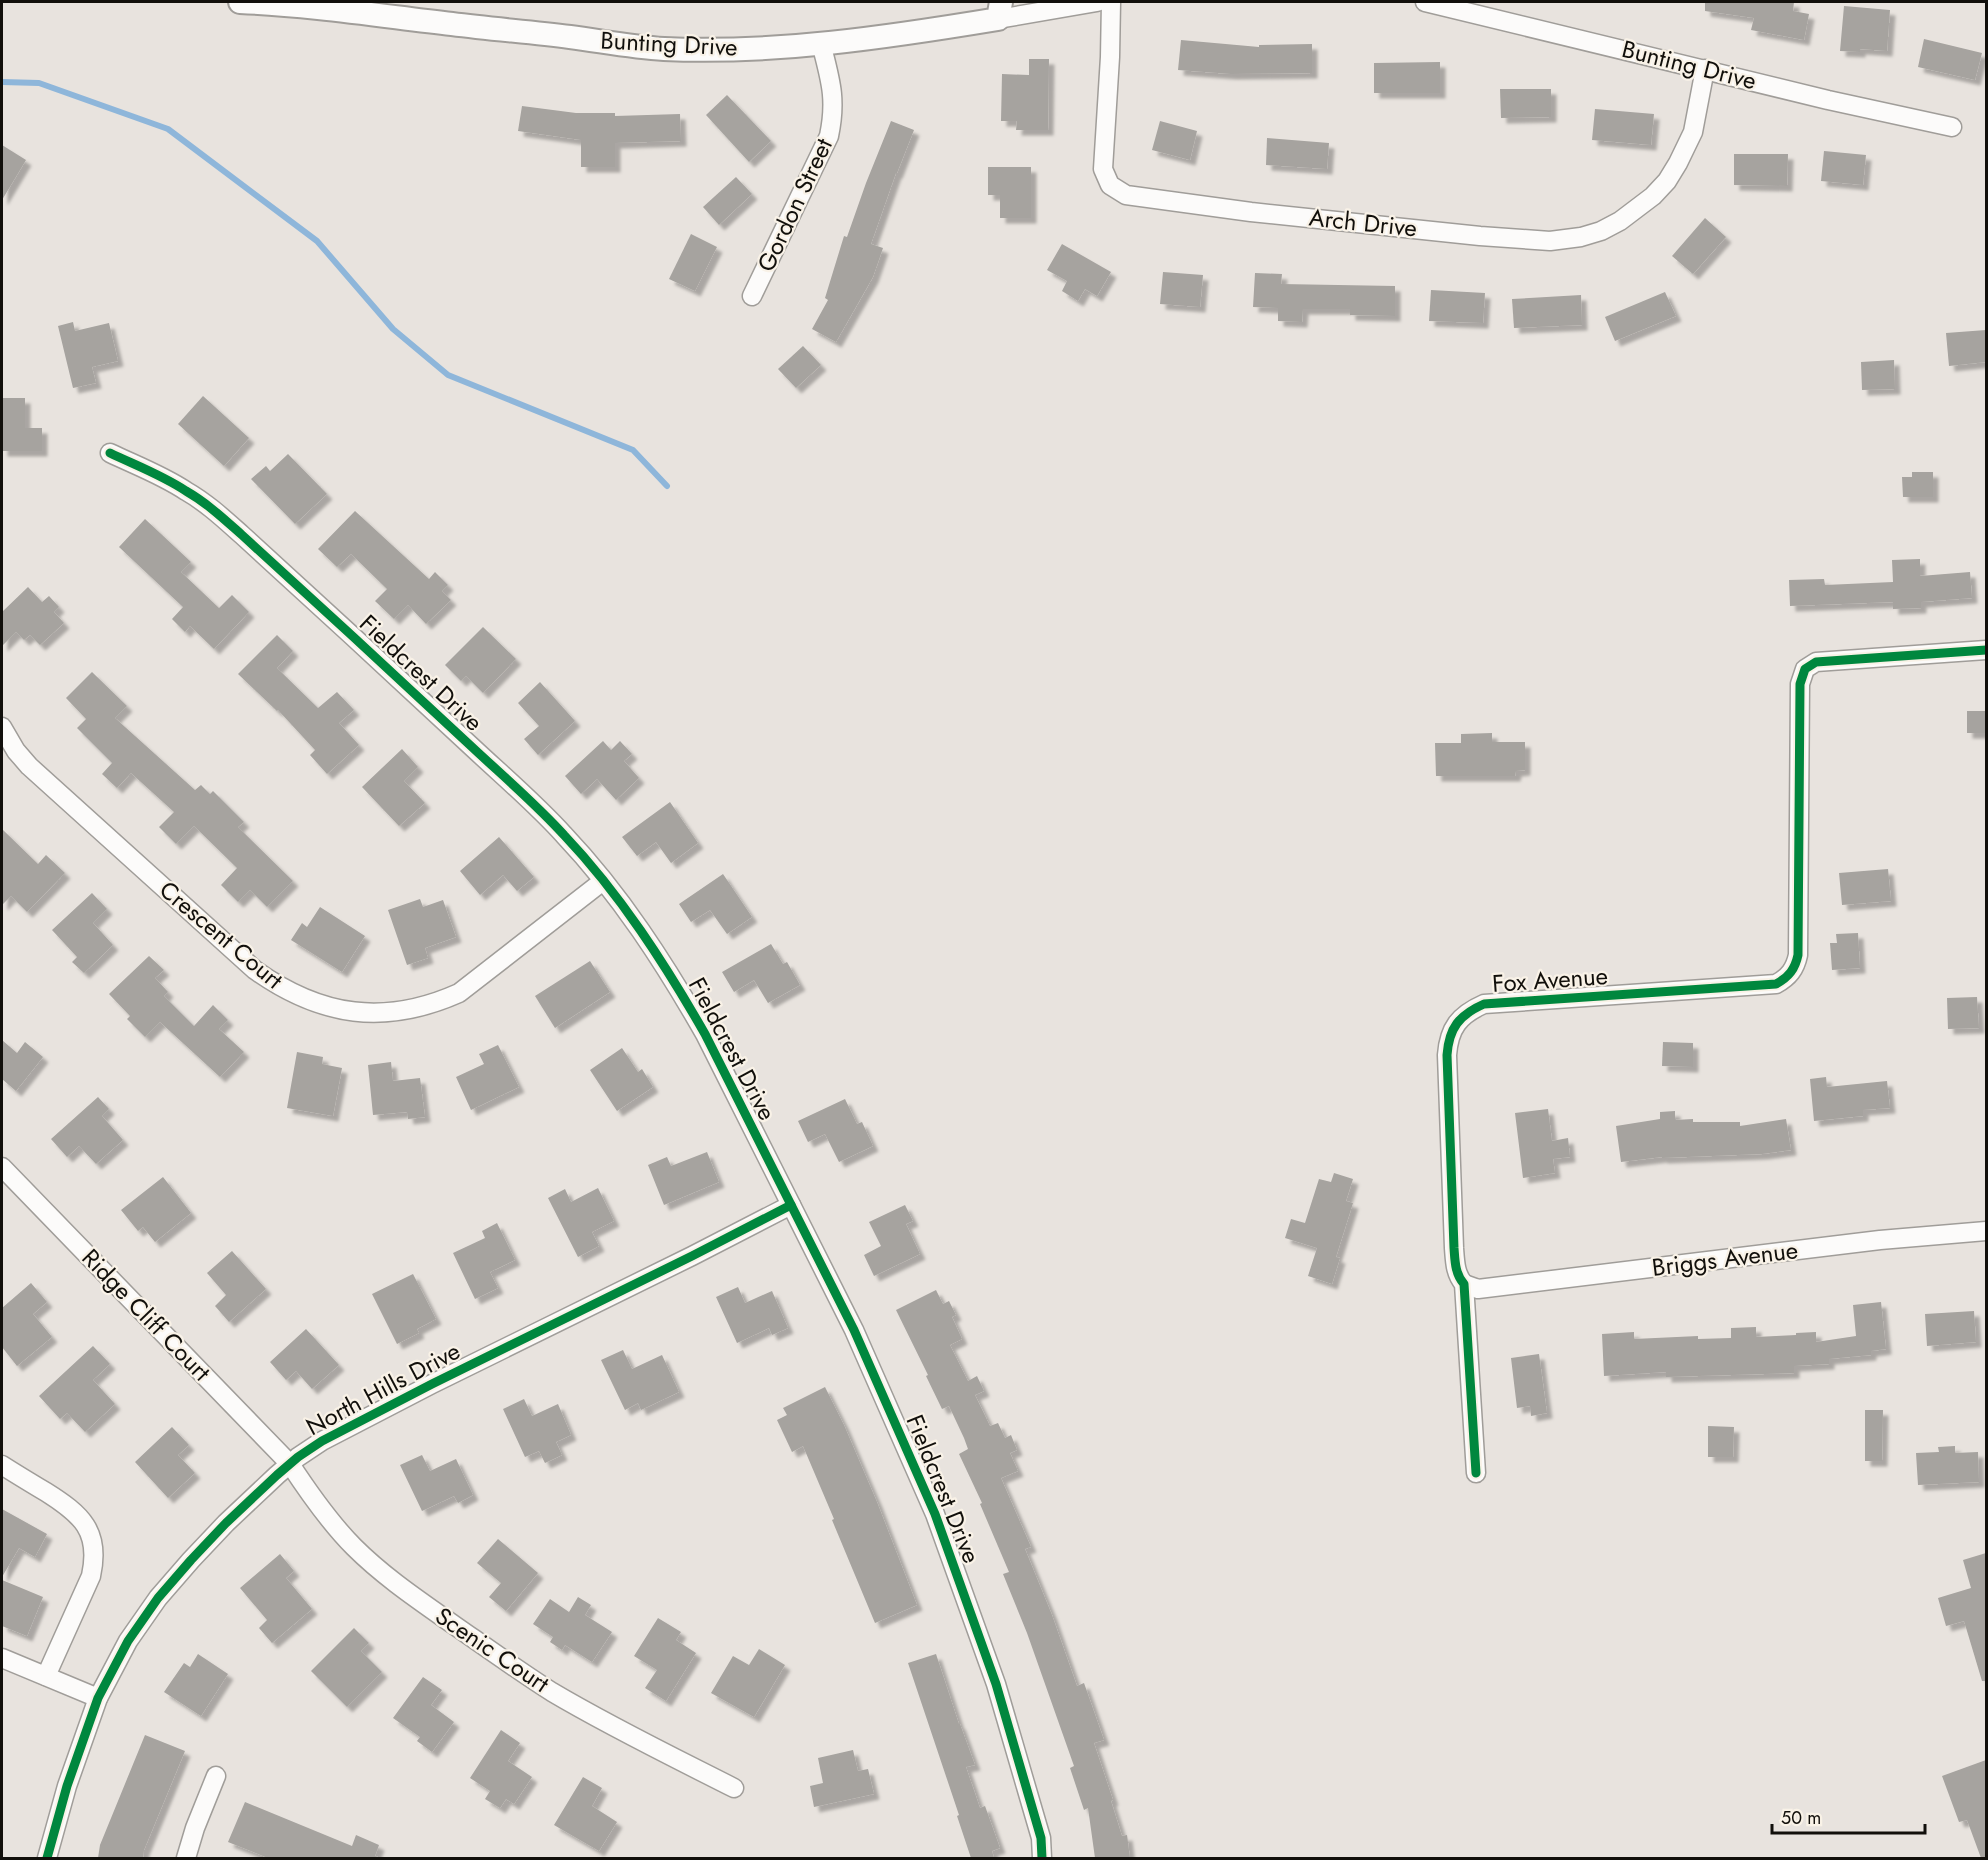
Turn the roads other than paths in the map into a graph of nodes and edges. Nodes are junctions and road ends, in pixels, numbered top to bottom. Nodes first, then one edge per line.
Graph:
1 (240, 2) edge
2 (1097, 2) edge
3 (1111, 2) edge
4 (1425, 2) edge
5 (1000, 10) edge
6 (821, 43) junction
7 (1705, 69) junction
8 (1952, 127) dead end
9 (752, 296) dead end
10 (110, 453) dead end
11 (1986, 650) edge
12 (2, 727) edge
13 (603, 881) junction
14 (2, 1167) edge
15 (791, 1204) junction
16 (1986, 1231) edge
17 (1464, 1284) junction
18 (290, 1464) junction
19 (2, 1465) edge
20 (1476, 1473) dead end
21 (2, 1658) edge
22 (46, 1676) junction
23 (98, 1698) junction
24 (216, 1776) dead end
25 (734, 1788) dead end
26 (47, 1858) edge
27 (186, 1858) edge
28 (1042, 1858) edge

1 - 6 street, Bunting Drive
2 - 5 street, Bunting Drive
3 - 7 street, Arch Drive
4 - 7 street, Bunting Drive
5 - 6 street, Bunting Drive
6 - 9 street, Gordon Street
7 - 8 street, Bunting Drive
10 - 13 street, Fieldcrest Drive
11 - 17 street, Fox Avenue
12 - 13 street, Crescent Court
13 - 15 street, Fieldcrest Drive
14 - 18 street, Ridge Cliff Court
15 - 18 street, North Hills Drive
15 - 28 street, Fieldcrest Drive
16 - 17 street, Briggs Avenue
17 - 20 street, Fox Avenue
18 - 23 street, North Hills Drive
18 - 25 street, Scenic Court
19 - 22 street
21 - 22 street
22 - 23 street
23 - 26 street, North Hills Drive
24 - 27 street

